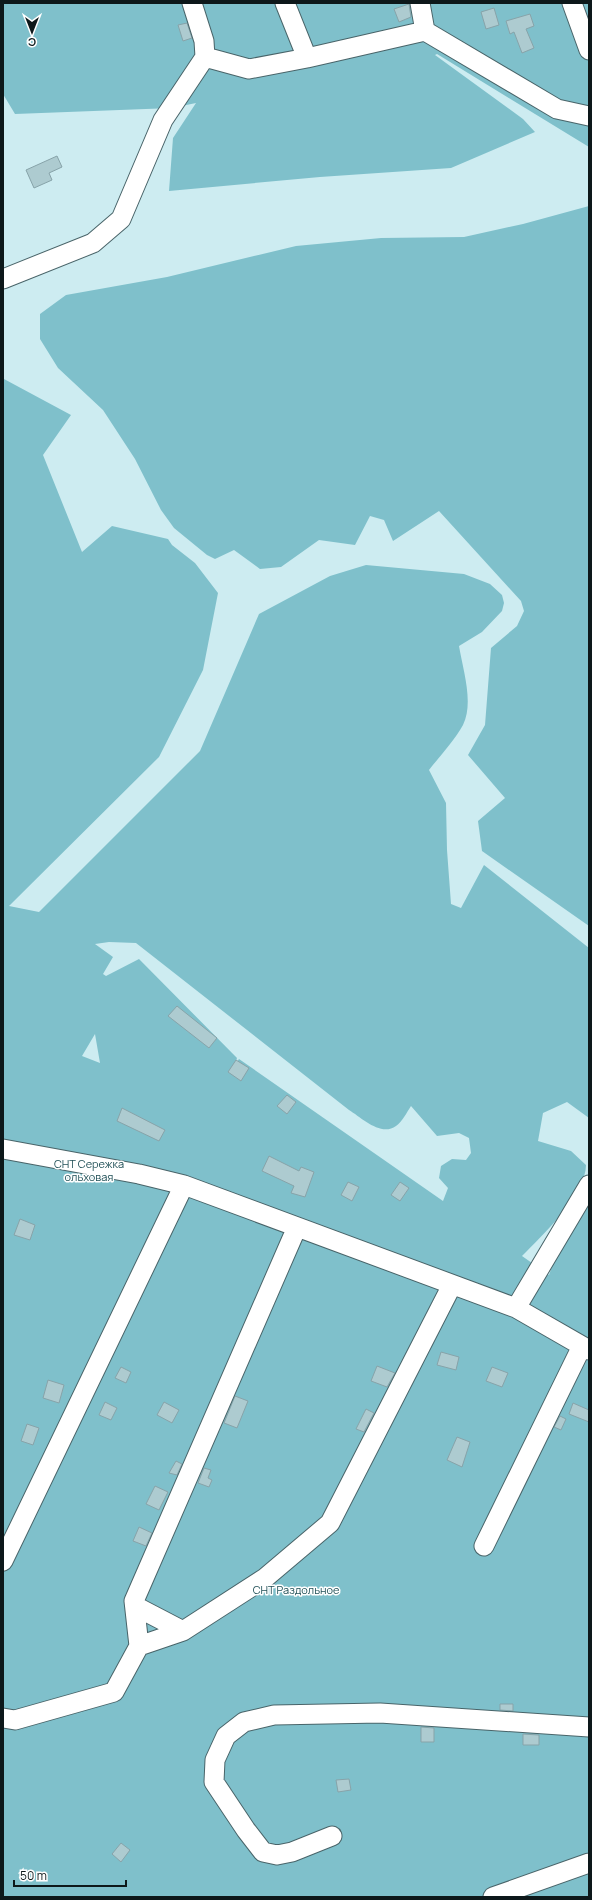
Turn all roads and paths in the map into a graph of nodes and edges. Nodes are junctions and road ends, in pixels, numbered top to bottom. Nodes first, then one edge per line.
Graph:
1 (192, 3) edge
2 (286, 3) edge
3 (420, 3) edge
4 (572, 3) edge
5 (425, 31) junction
6 (589, 50) edge
7 (204, 57) junction
8 (307, 58) junction
9 (589, 116) edge
10 (3, 279) edge
11 (3, 1149) edge
12 (184, 1185) junction
13 (589, 1185) edge
14 (297, 1227) junction
15 (452, 1284) junction
16 (516, 1308) junction
17 (585, 1348) edge
18 (484, 1546) dead end
19 (3, 1561) edge
20 (135, 1606) junction
21 (183, 1631) junction
22 (139, 1646) junction
23 (3, 1718) edge
24 (589, 1727) edge
25 (332, 1836) dead end
26 (589, 1863) edge
27 (493, 1897) edge

1 - 7 lane
2 - 8 lane
3 - 5 lane
4 - 6 lane
5 - 8 lane
5 - 9 lane
7 - 8 lane
7 - 10 lane
11 - 12 lane
12 - 14 lane
12 - 19 lane
13 - 16 lane
14 - 15 lane
14 - 20 lane
15 - 16 lane
15 - 21 lane
16 - 17 lane
17 - 18 lane
20 - 21 lane
20 - 22 lane
21 - 22 lane
22 - 23 lane
24 - 25 lane
26 - 27 lane

